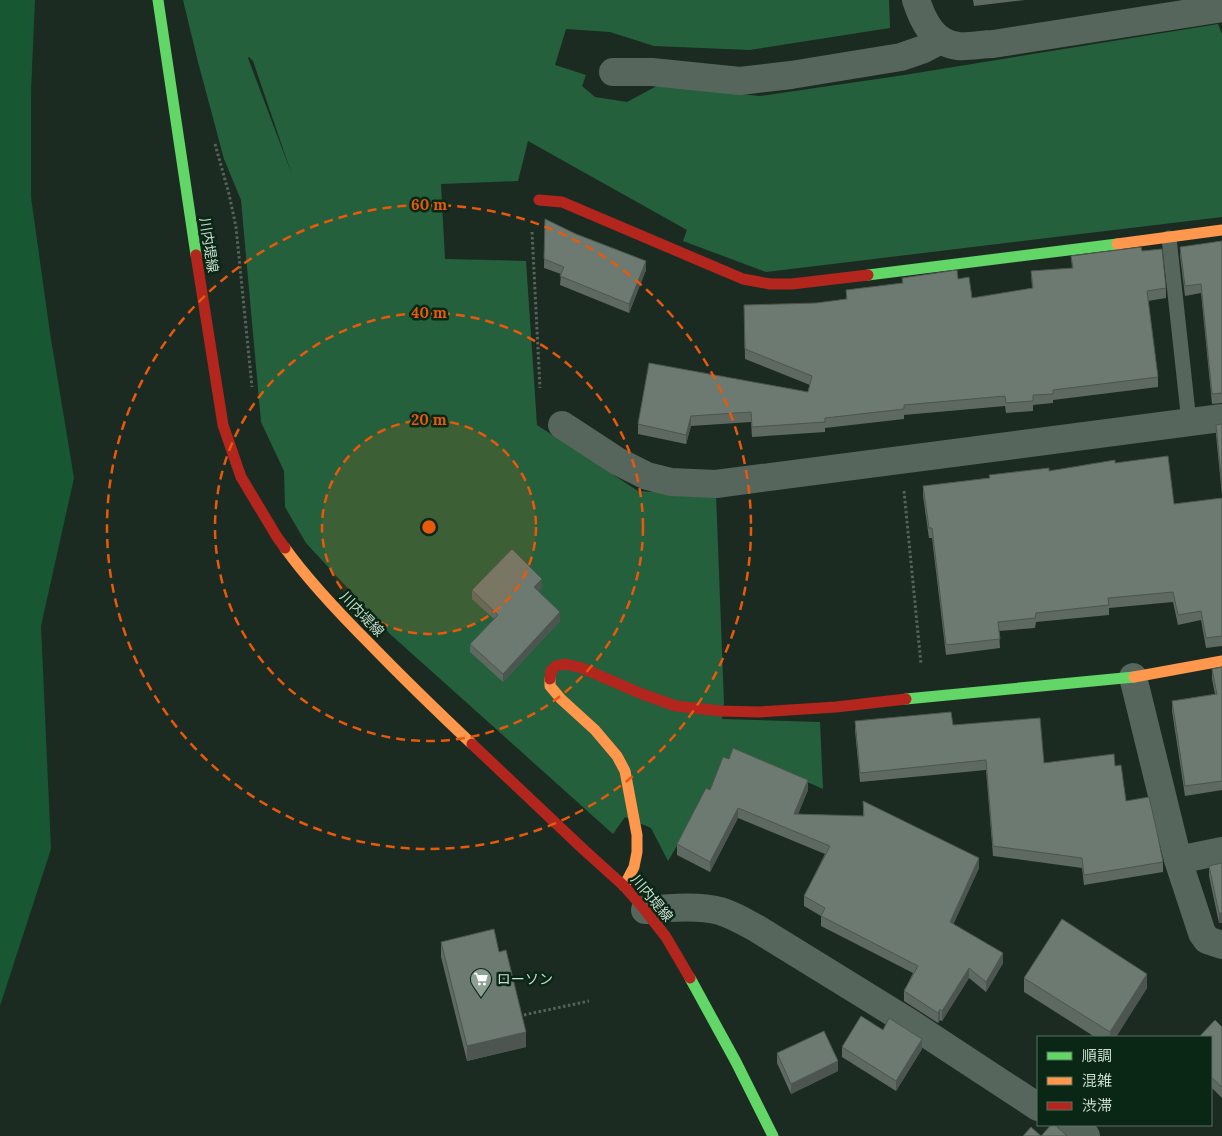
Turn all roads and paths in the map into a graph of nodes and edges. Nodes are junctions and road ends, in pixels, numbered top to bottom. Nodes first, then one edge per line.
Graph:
1 (158, 0) edge
2 (916, 0) edge
3 (1222, 8) edge
4 (941, 40) junction
5 (612, 72) dead end
6 (539, 200) dead end
7 (532, 228) dead end
8 (1222, 230) edge
9 (1169, 238) junction
10 (540, 388) dead end
11 (1222, 418) edge
12 (1188, 422) junction
13 (562, 424) dead end
14 (904, 487) dead end
15 (1222, 662) edge
16 (921, 672) dead end
17 (1133, 677) junction
18 (1222, 851) edge
19 (1178, 860) junction
20 (624, 886) junction
21 (644, 910) junction
22 (1222, 945) edge
23 (589, 1001) dead end
24 (519, 1016) edge
25 (1037, 1106) edge
26 (1069, 1126) edge
27 (773, 1136) edge
28 (1086, 1136) edge

1 - 20 street, 川内堤線
2 - 4 street
3 - 4 street
4 - 5 street
6 - 9 street
7 - 10 path
8 - 9 street
9 - 12 lane
11 - 12 street
12 - 13 street
14 - 16 path
15 - 17 street
17 - 19 street
17 - 20 street
18 - 19 street
19 - 22 street
20 - 21 street, 川内堤線
21 - 25 street
21 - 27 street, 川内堤線
23 - 24 path
26 - 28 street

